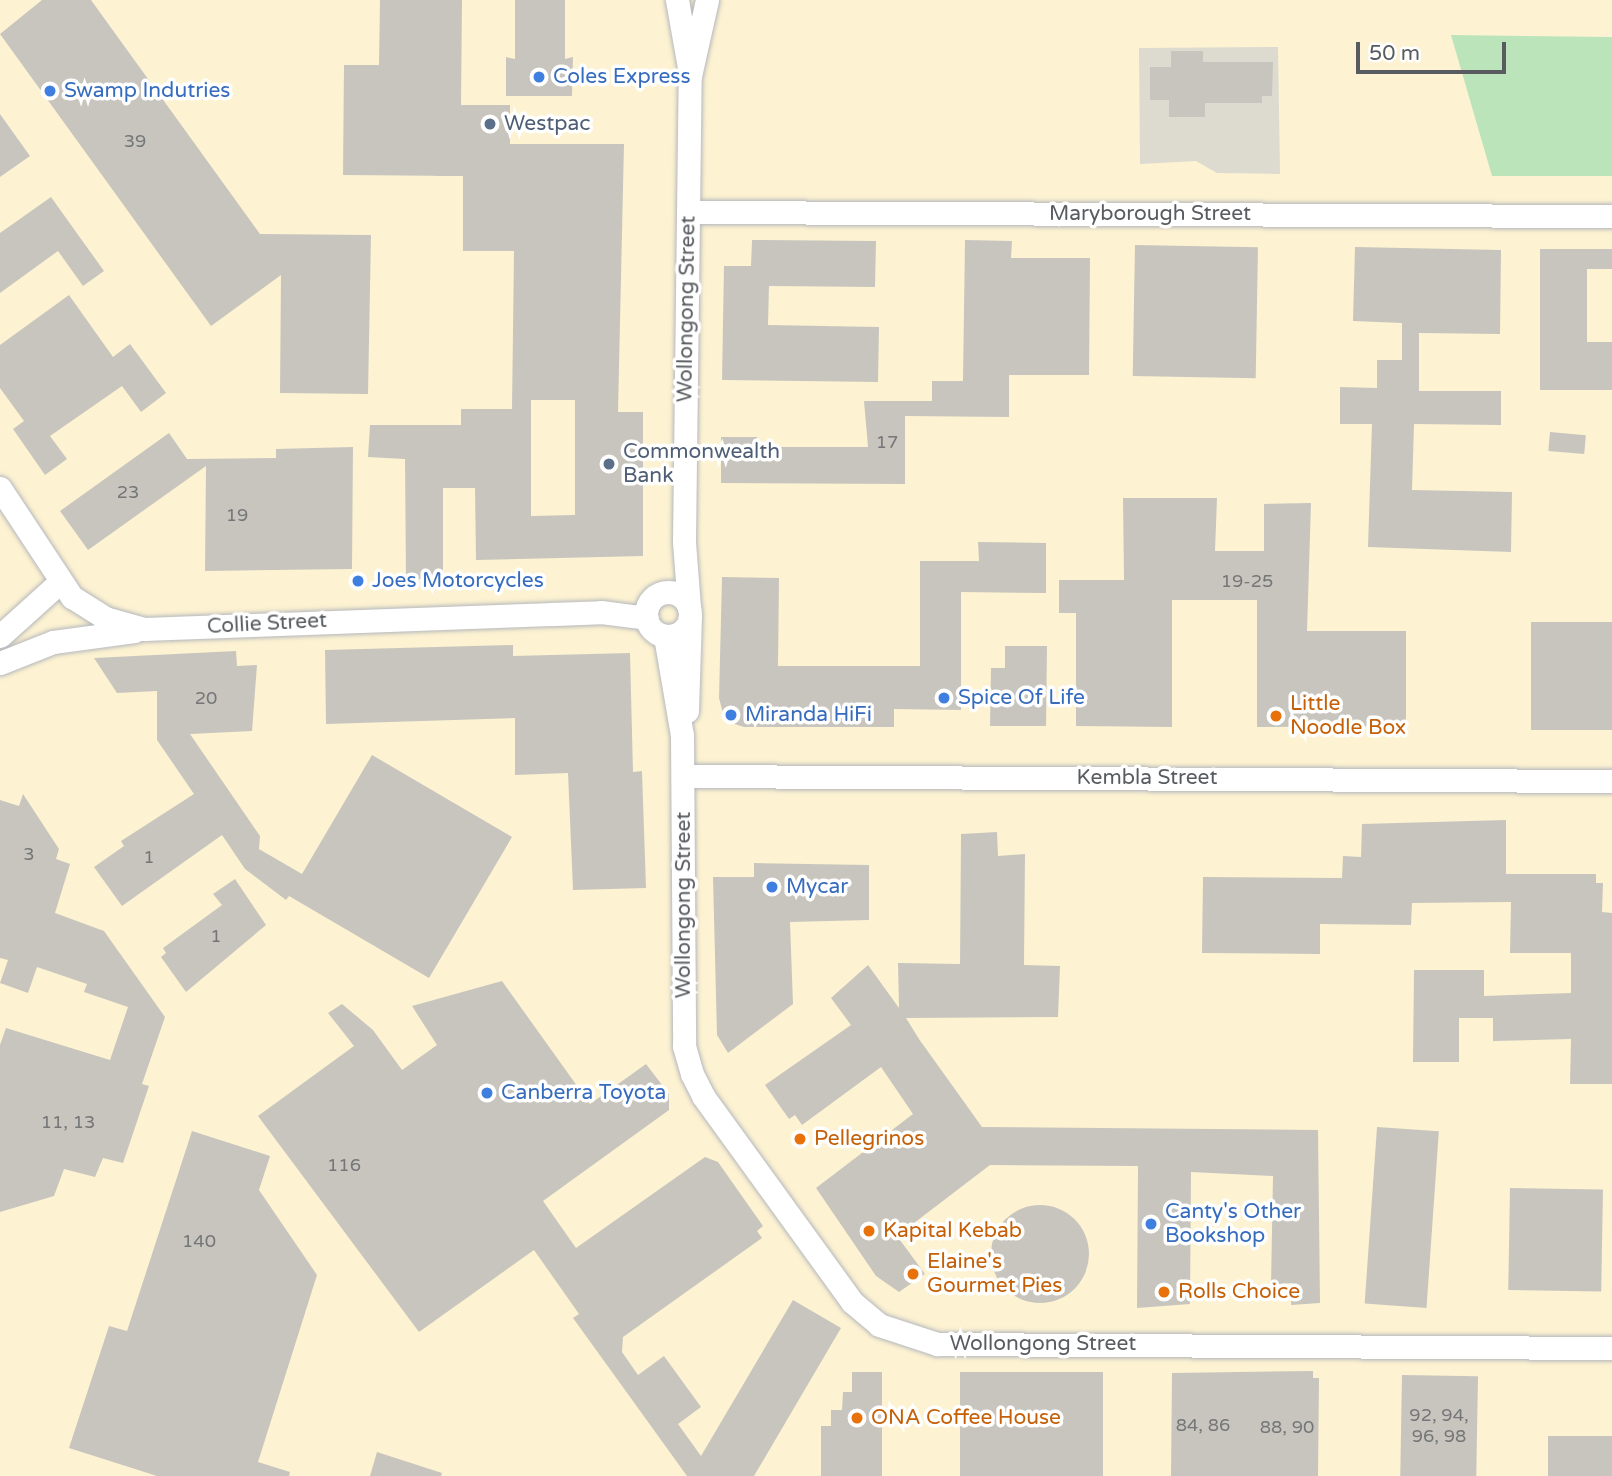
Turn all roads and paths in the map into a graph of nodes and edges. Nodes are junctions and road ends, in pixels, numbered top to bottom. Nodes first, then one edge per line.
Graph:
1 (677, 0) edge
2 (707, 0) edge
3 (691, 76) junction
4 (688, 212) junction
5 (1612, 216) edge
6 (0, 488) edge
7 (684, 542) junction
8 (60, 582) junction
9 (654, 604) junction
10 (690, 612) junction
11 (144, 629) junction
12 (0, 636) edge
13 (666, 636) junction
14 (0, 663) edge
15 (682, 735) junction
16 (683, 776) junction
17 (1612, 781) edge
18 (1612, 1348) edge

1 - 3 street, Wollongong Street
2 - 3 street, Wollongong Street
3 - 4 street, Wollongong Street
4 - 5 street, Maryborough Street
4 - 7 street, Wollongong Street
6 - 8 street, Collie Street
7 - 9 street, Wollongong Street
7 - 10 street, Wollongong Street
8 - 11 street, Collie Street
8 - 12 street
9 - 10 street
9 - 11 street, Collie Street
9 - 13 street
10 - 13 street
10 - 15 street, Wollongong Street
11 - 14 street
13 - 15 street, Wollongong Street
15 - 16 street, Wollongong Street
16 - 17 street, Kembla Street
16 - 18 street, Wollongong Street

